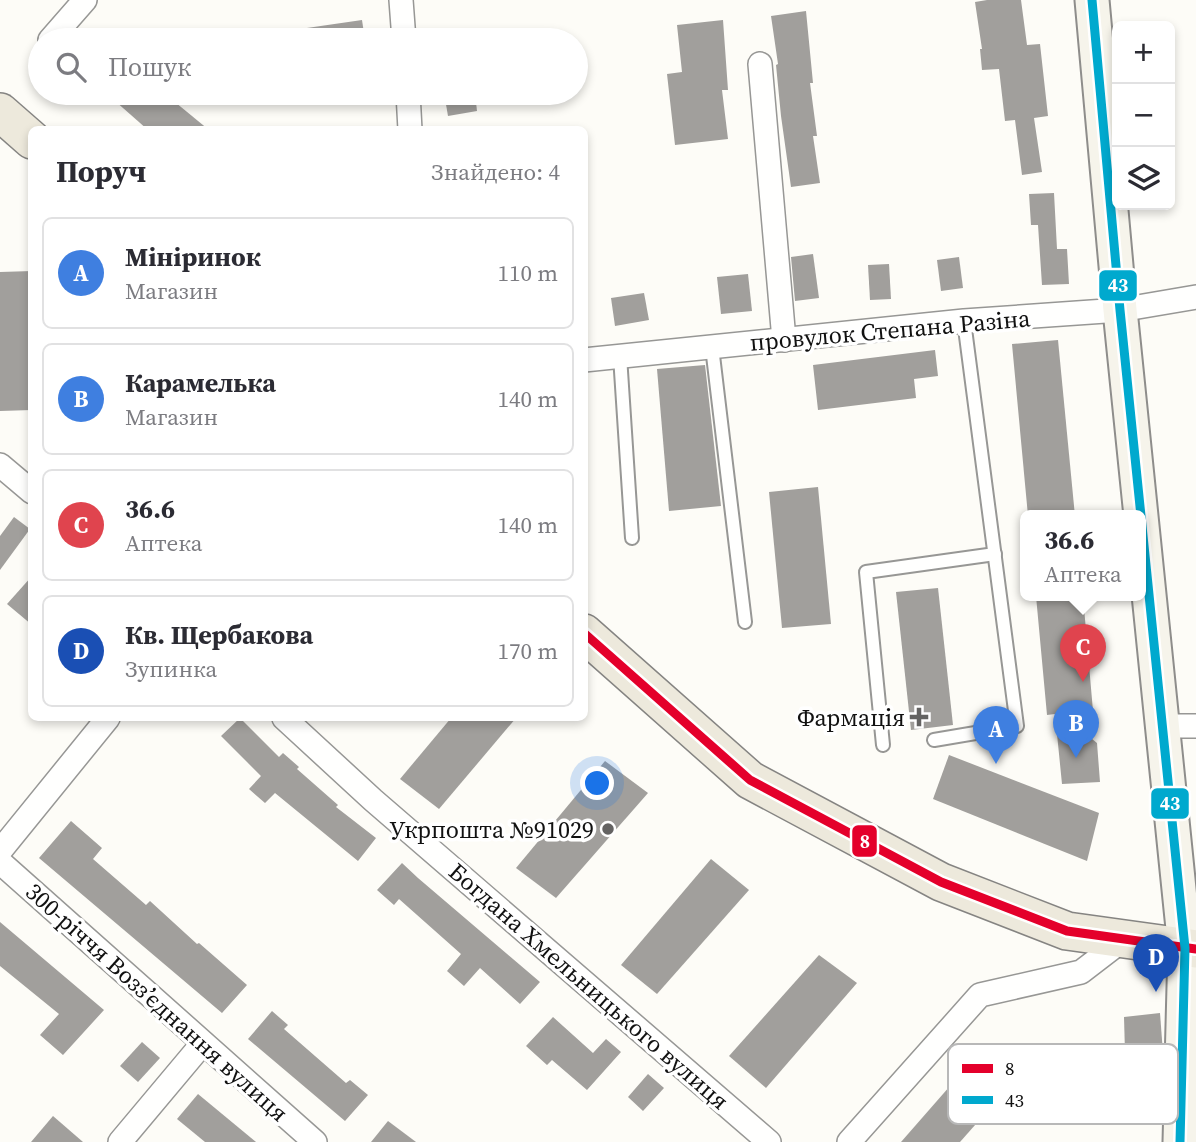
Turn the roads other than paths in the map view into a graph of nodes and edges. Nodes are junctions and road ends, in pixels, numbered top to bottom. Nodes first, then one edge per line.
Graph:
1 (85, 0) edge
2 (401, 0) edge
3 (1092, 0) edge
4 (60, 28) edge
5 (403, 28) edge
6 (760, 64) dead end
7 (409, 105) edge
8 (0, 112) edge
9 (410, 126) edge
10 (28, 136) edge
11 (1196, 297) edge
12 (1119, 310) junction
13 (964, 321) junction
14 (784, 340) junction
15 (712, 347) junction
16 (620, 356) junction
17 (588, 360) edge
18 (0, 465) edge
19 (28, 489) edge
20 (1140, 510) edge
21 (632, 538) dead end
22 (995, 554) junction
23 (1146, 565) edge
24 (745, 622) dead end
25 (588, 637) edge
26 (106, 721) edge
27 (287, 721) edge
28 (1163, 726) junction
29 (1196, 726) edge
30 (934, 740) dead end
31 (883, 745) dead end
32 (0, 851) edge
33 (0, 862) edge
34 (1124, 939) junction
35 (1190, 948) edge
36 (203, 1042) junction
37 (120, 1142) edge
38 (315, 1142) edge
39 (769, 1142) edge
40 (849, 1142) edge
41 (1180, 1142) edge

1 - 4 street
2 - 5 street
3 - 12 street
6 - 14 street
7 - 9 street
8 - 10 main road
11 - 12 street, провулок Степана Разіна
12 - 13 street, провулок Степана Разіна
12 - 20 street
13 - 14 street, провулок Степана Разіна
13 - 22 lane
14 - 15 street, провулок Степана Разіна
15 - 16 street, провулок Степана Разіна
15 - 24 lane
16 - 17 street, провулок Степана Разіна
16 - 21 lane
18 - 19 street
22 - 30 lane
22 - 31 lane
23 - 28 street
25 - 34 main road
26 - 32 street
27 - 39 street, Богдана Хмельницького вулиця
28 - 29 street
28 - 35 street
33 - 36 street, 300-річчя Возз’єднання вулиця
34 - 35 main road
34 - 40 street
35 - 41 street
36 - 37 street
36 - 38 street, 300-річчя Возз’єднання вулиця

